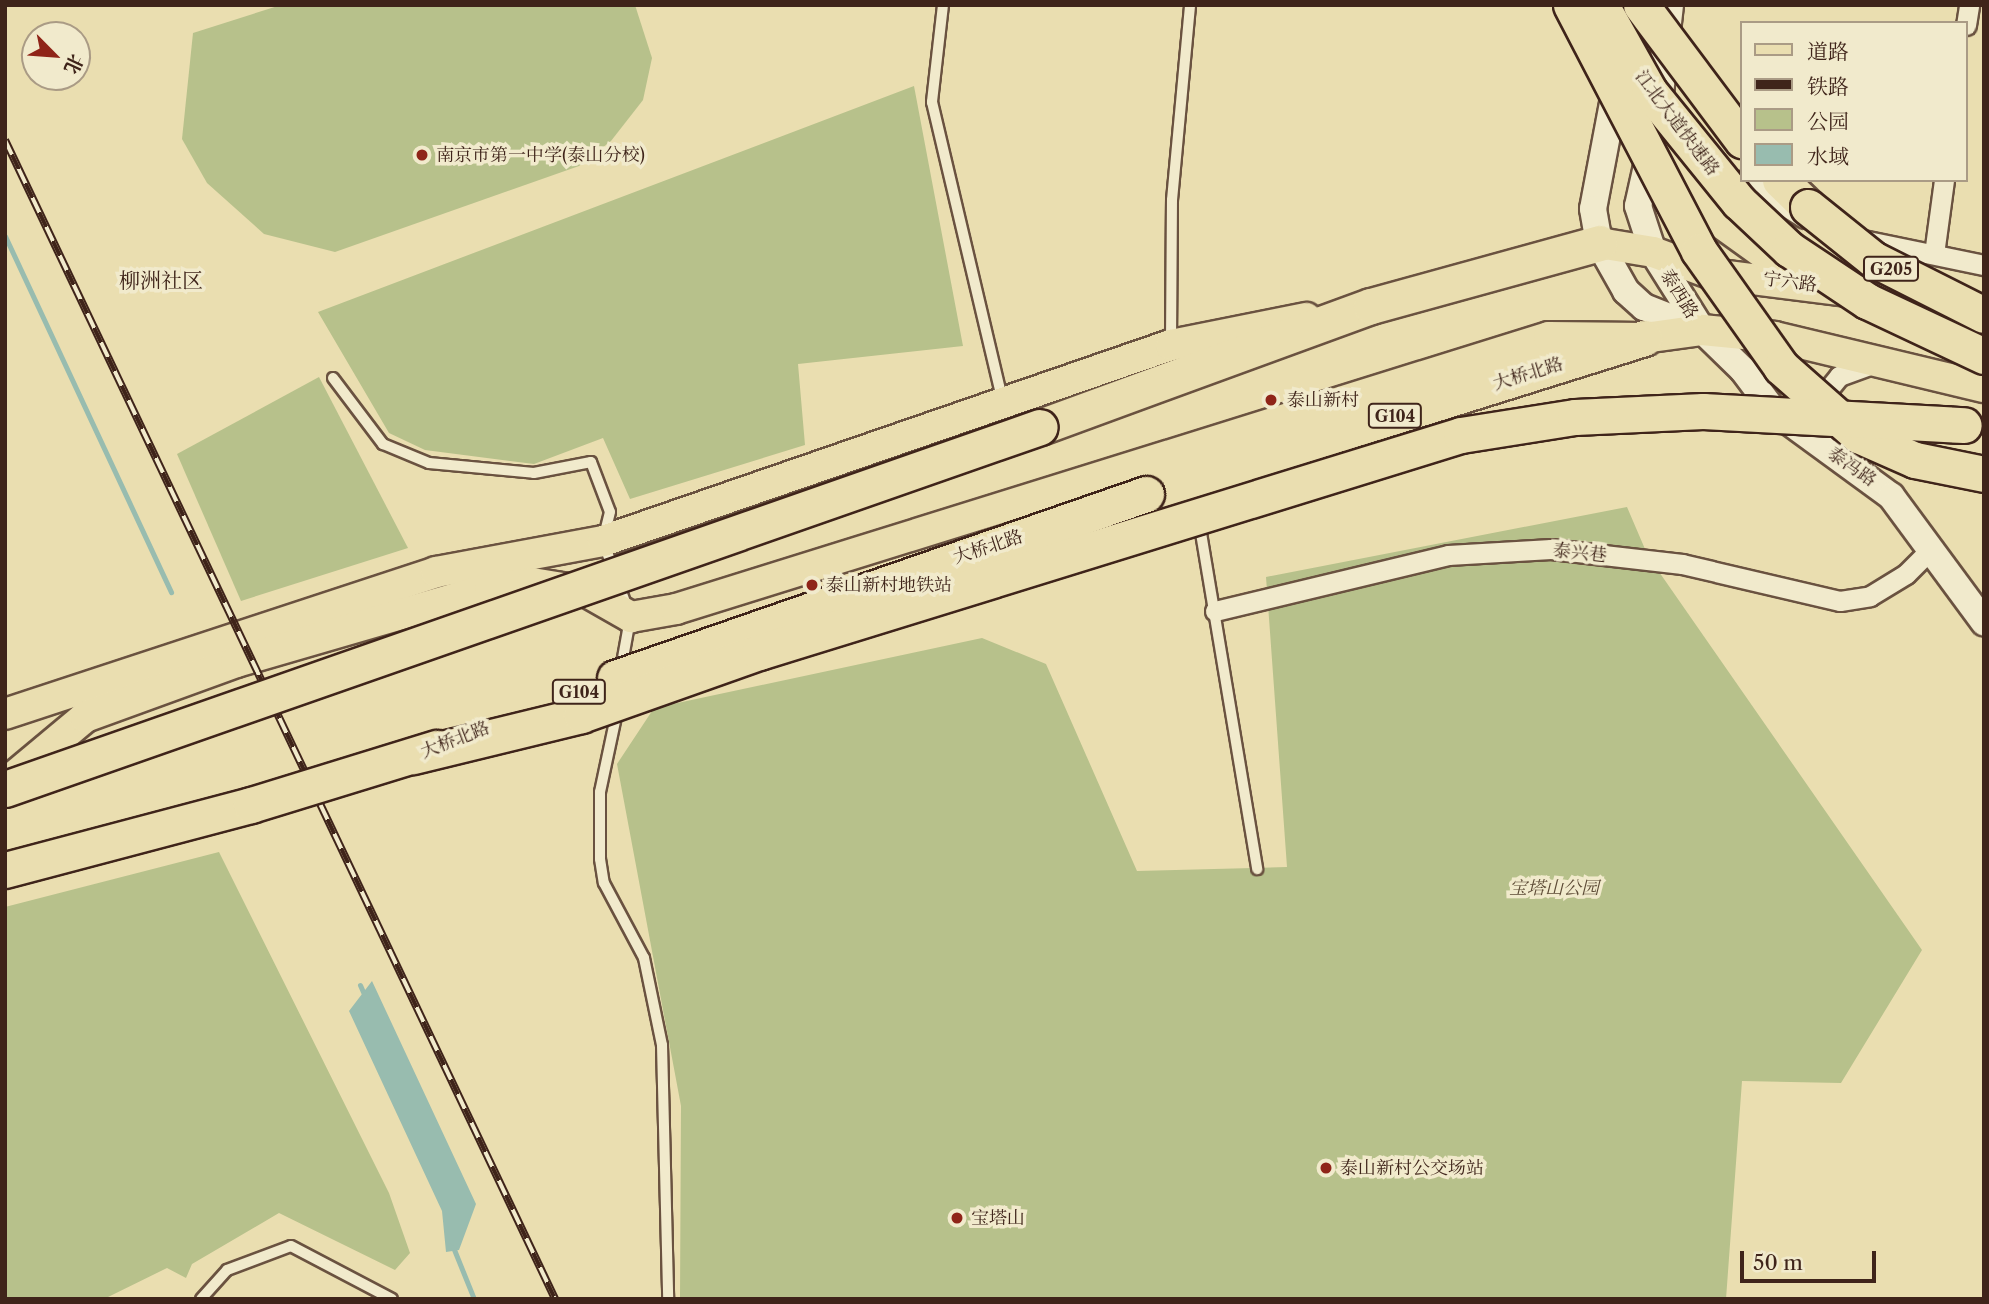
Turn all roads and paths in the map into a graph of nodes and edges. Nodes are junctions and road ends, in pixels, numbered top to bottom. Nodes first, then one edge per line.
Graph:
1 (943, 5) edge
2 (1190, 5) edge
3 (1572, 5) edge
4 (1601, 5) edge
5 (1633, 5) edge
6 (1641, 5) edge
7 (1670, 5) edge
8 (1663, 77) junction
9 (1657, 121) junction
10 (1741, 139) edge
11 (1741, 178) edge
12 (1746, 182) edge
13 (1782, 182) edge
14 (1944, 182) edge
15 (1599, 243) junction
16 (1653, 252) junction
17 (1934, 254) junction
18 (1984, 265) edge
19 (1840, 289) junction
20 (1371, 306) junction
21 (1984, 309) edge
22 (1984, 315) edge
23 (1702, 330) junction
24 (1644, 338) junction
25 (1171, 345) junction
26 (1984, 356) edge
27 (1884, 362) junction
28 (333, 378) dead end
29 (1984, 387) edge
30 (1003, 402) junction
31 (1984, 426) edge
32 (1823, 447) junction
33 (1984, 474) edge
34 (1194, 492) junction
35 (603, 541) junction
36 (1931, 549) junction
37 (1214, 611) junction
38 (631, 617) junction
39 (1984, 622) edge
40 (5, 714) edge
41 (413, 756) junction
42 (5, 786) edge
43 (1257, 869) dead end
44 (5, 870) edge
45 (201, 1299) edge
46 (392, 1299) edge
47 (668, 1299) edge

1 - 30 lane
2 - 25 lane
3 - 33 highway, bridge
4 - 26 highway, 江北大道快速路 / G205, bridge
5 - 15 main road, 泰西路
6 - 10 highway, bridge
7 - 8 main road, 泰西路
8 - 9 main road, 泰西路
8 - 11 street
9 - 16 main road, 泰西路
9 - 19 highway
12 - 17 street
13 - 22 highway, G205, bridge
14 - 17 street
15 - 16 main road, 宁六路
15 - 20 highway
15 - 23 main road, 泰西路
16 - 19 main road, 宁六路
16 - 23 main road, 泰西路
17 - 18 street
19 - 21 main road, 宁六路
20 - 25 main road
20 - 42 highway, bridge
23 - 24 main road, 大桥北路
23 - 27 main road, 大桥北路
23 - 32 main road, 泰冯路
24 - 34 highway, 大桥北路 / G104
24 - 38 main road
25 - 30 main road
27 - 29 main road, 大桥北路
27 - 32 street
28 - 35 lane
30 - 35 main road
31 - 41 highway, bridge
32 - 36 main road, 泰冯路
34 - 37 lane
34 - 41 highway, 大桥北路 / G104, bridge
35 - 38 lane
35 - 40 main road
36 - 37 street, 泰兴巷
36 - 39 main road, 泰冯路
37 - 43 lane
38 - 42 main road
38 - 47 lane
41 - 44 highway, 大桥北路 / G104, bridge
45 - 46 lane

